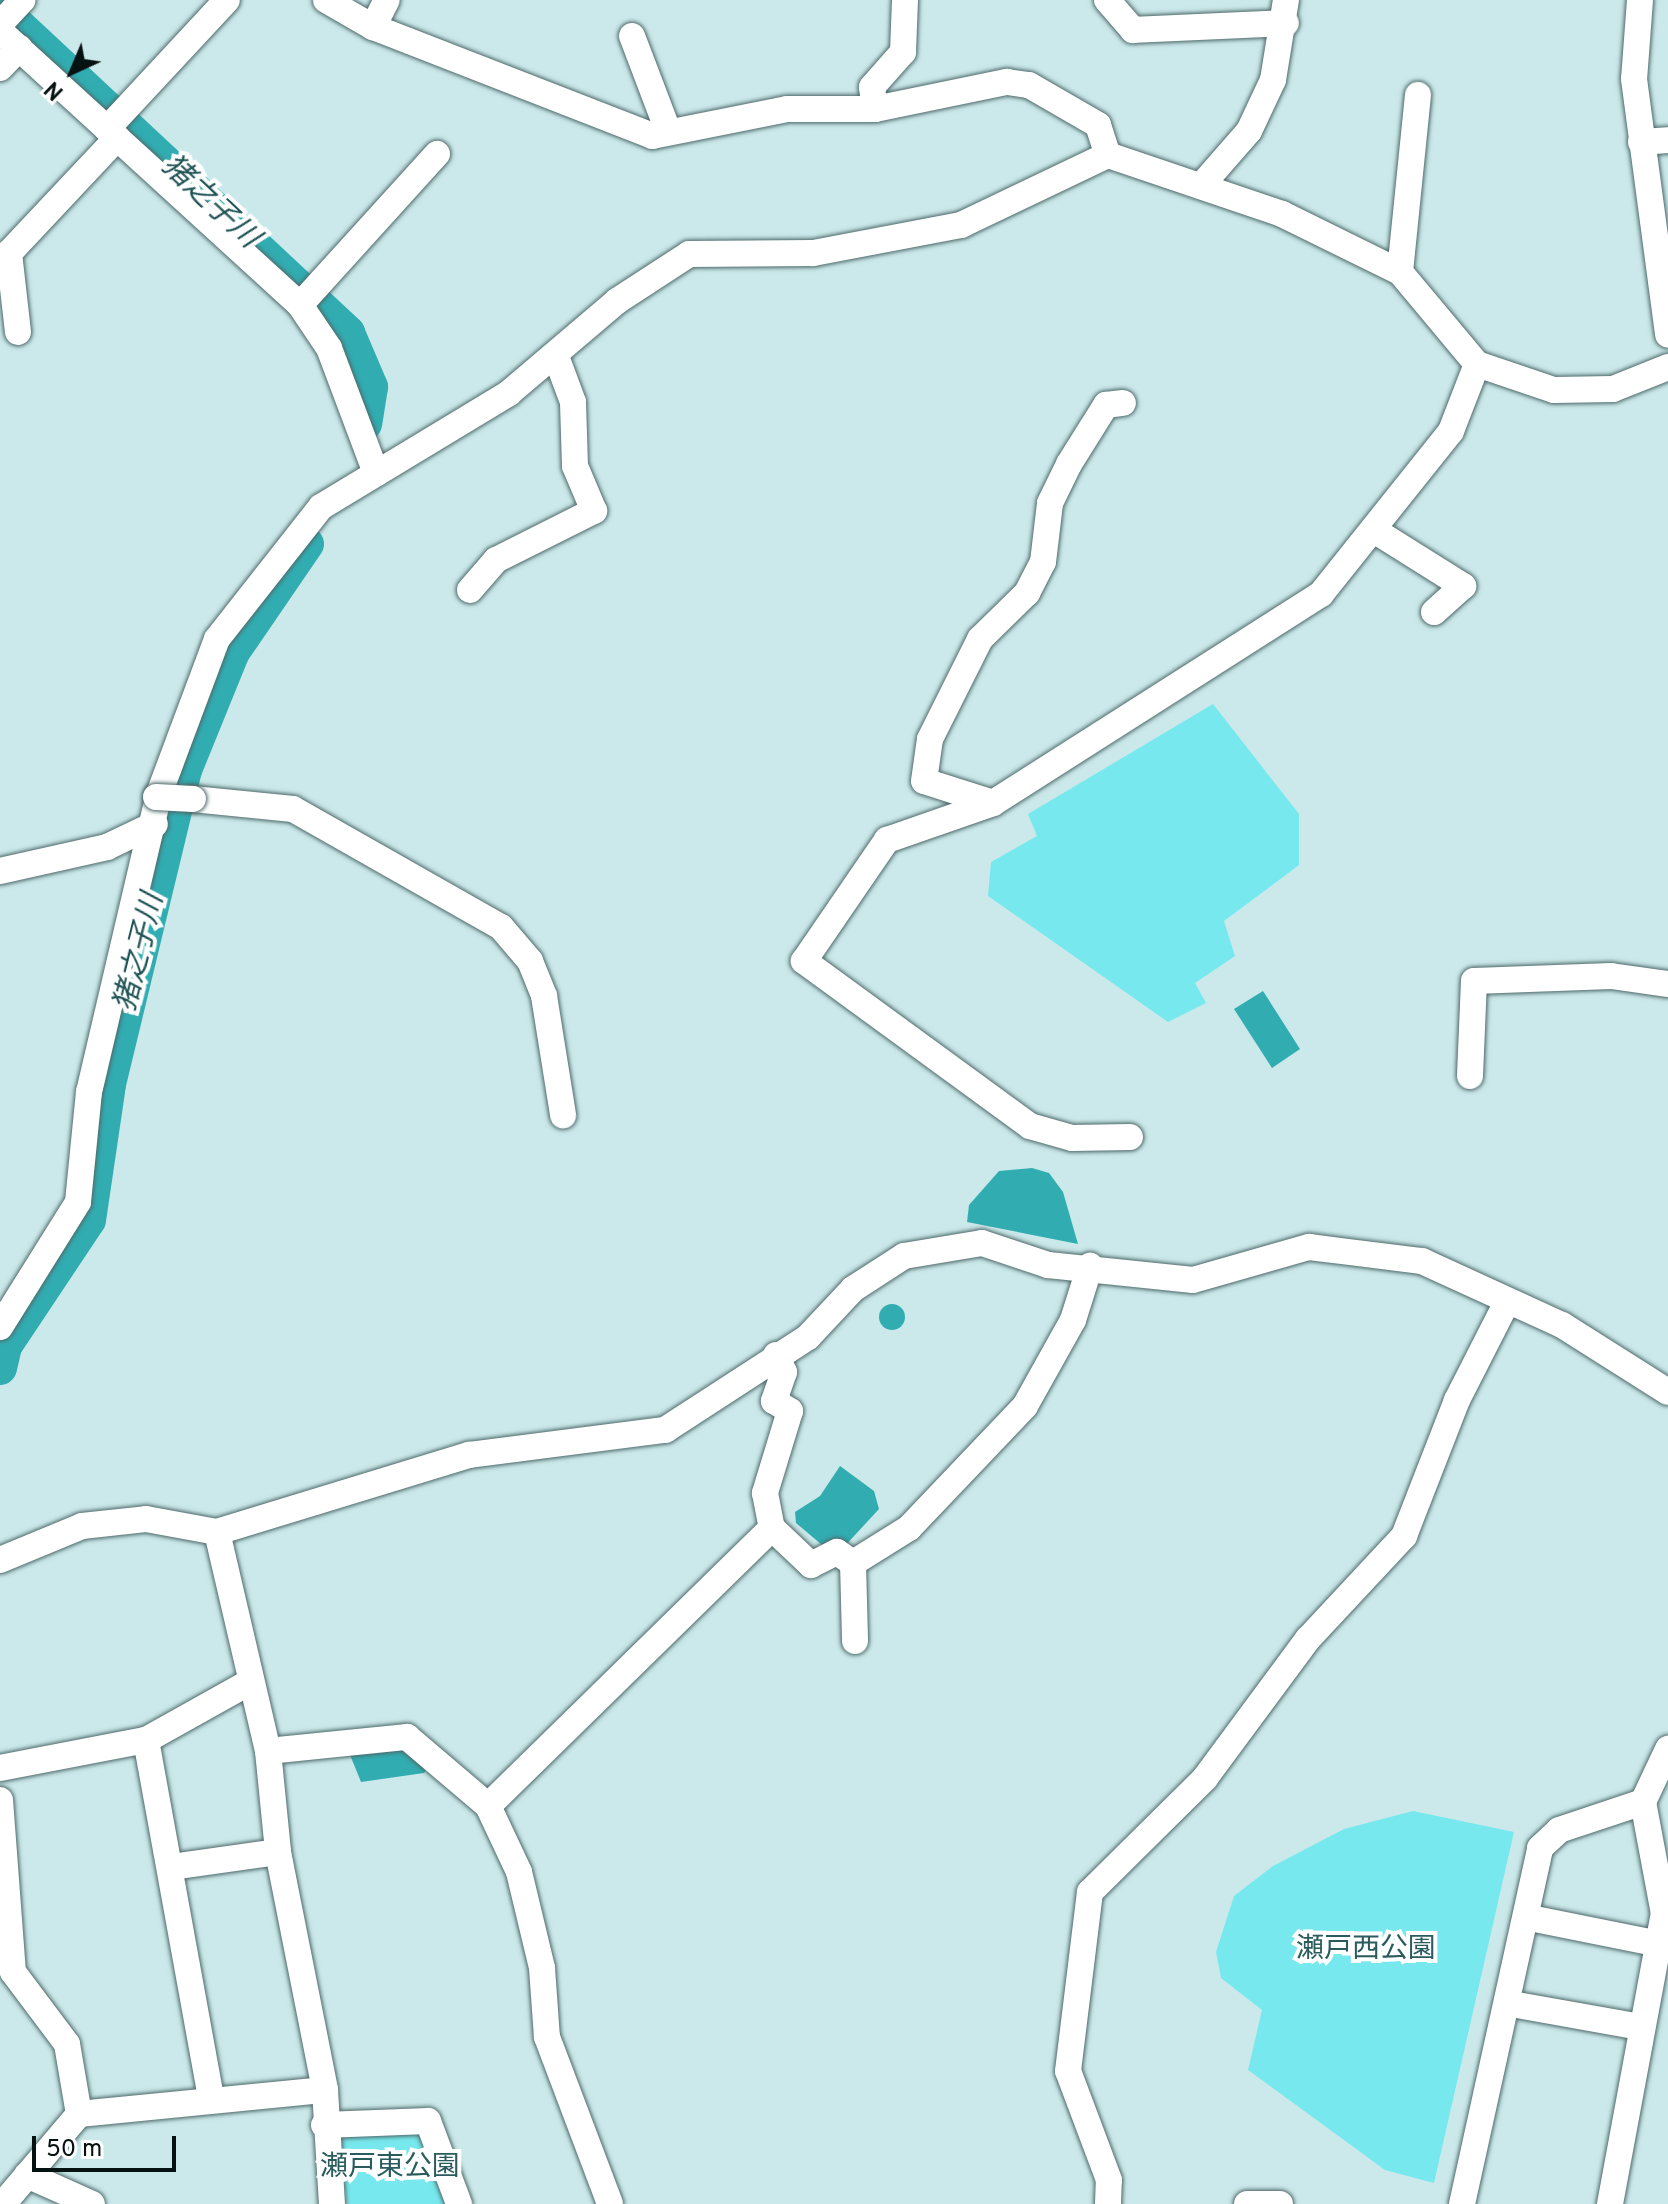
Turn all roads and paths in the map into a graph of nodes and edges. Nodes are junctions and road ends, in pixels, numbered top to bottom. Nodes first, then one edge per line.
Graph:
1 (227, 0) edge
2 (326, 0) edge
3 (387, 0) edge
4 (905, 0) edge
5 (1107, 0) edge
6 (1640, 0) edge
7 (1286, 12) edge
8 (11, 21) edge
9 (373, 27) junction
10 (632, 36) dead end
11 (0, 68) edge
12 (1418, 95) dead end
13 (875, 109) junction
14 (667, 128) junction
15 (112, 131) junction
16 (1668, 140) edge
17 (1641, 142) junction
18 (437, 154) dead end
19 (1108, 155) junction
20 (1201, 186) junction
21 (1400, 272) junction
22 (310, 294) junction
23 (18, 332) dead end
24 (1668, 335) edge
25 (557, 359) junction
26 (1477, 364) junction
27 (1668, 367) edge
28 (1123, 403) dead end
29 (376, 473) junction
30 (1377, 532) junction
31 (470, 590) dead end
32 (1434, 612) dead end
33 (156, 797) dead end
34 (993, 803) junction
35 (155, 824) junction
36 (0, 871) edge
37 (1668, 984) edge
38 (1470, 1076) dead end
39 (563, 1115) dead end
40 (1130, 1137) dead end
41 (1090, 1266) junction
42 (1507, 1302) junction
43 (0, 1327) edge
44 (776, 1355) junction
45 (1668, 1392) edge
46 (772, 1528) junction
47 (217, 1532) junction
48 (0, 1560) edge
49 (853, 1563) junction
50 (855, 1641) dead end
51 (248, 1683) junction
52 (146, 1740) junction
53 (1668, 1749) edge
54 (268, 1751) junction
55 (0, 1768) edge
56 (0, 1800) edge
57 (1643, 1802) junction
58 (488, 1806) junction
59 (278, 1852) junction
60 (171, 1867) junction
61 (1535, 1919) dead end
62 (1660, 1944) junction
63 (1517, 2005) dead end
64 (1641, 2027) junction
65 (325, 2090) junction
66 (211, 2098) junction
67 (79, 2114) junction
68 (324, 2125) junction
69 (27, 2175) junction
70 (3, 2204) edge
71 (92, 2204) edge
72 (332, 2204) edge
73 (459, 2204) edge
74 (610, 2204) edge
75 (1108, 2204) edge
76 (1247, 2204) edge
77 (1280, 2204) edge
78 (1462, 2204) edge
79 (1610, 2204) edge

1 - 15 street
2 - 9 street
3 - 9 street
4 - 13 street
5 - 7 street
6 - 17 street
7 - 20 street
8 - 11 street
8 - 15 street
9 - 14 street
10 - 14 street
12 - 21 street
13 - 14 street
13 - 19 street
15 - 22 street
15 - 23 street
16 - 17 street
17 - 24 street
18 - 22 street
19 - 20 street
19 - 25 street
20 - 21 street
21 - 26 street
22 - 29 street
25 - 29 street
25 - 31 street
26 - 27 street
26 - 30 street
28 - 34 street
29 - 35 street
30 - 32 street
30 - 34 street
33 - 39 street, bridge
34 - 40 street
35 - 36 street
35 - 43 street
37 - 38 street
41 - 42 street
41 - 44 street
41 - 49 street
42 - 45 street
42 - 75 street
44 - 46 street
44 - 47 street
46 - 49 street
46 - 58 street
47 - 48 street
47 - 51 street
49 - 50 street
51 - 52 street
51 - 54 street
52 - 55 street
52 - 60 street
53 - 57 street
54 - 58 street
54 - 59 street
56 - 67 street
57 - 62 street
57 - 78 street
58 - 74 street
59 - 60 street
59 - 65 street
60 - 66 street
61 - 62 street
62 - 64 street
63 - 64 street
64 - 79 street
65 - 66 street
65 - 68 street
66 - 67 street
67 - 69 street
68 - 72 street
68 - 73 street
69 - 70 street
69 - 71 street
76 - 77 street

